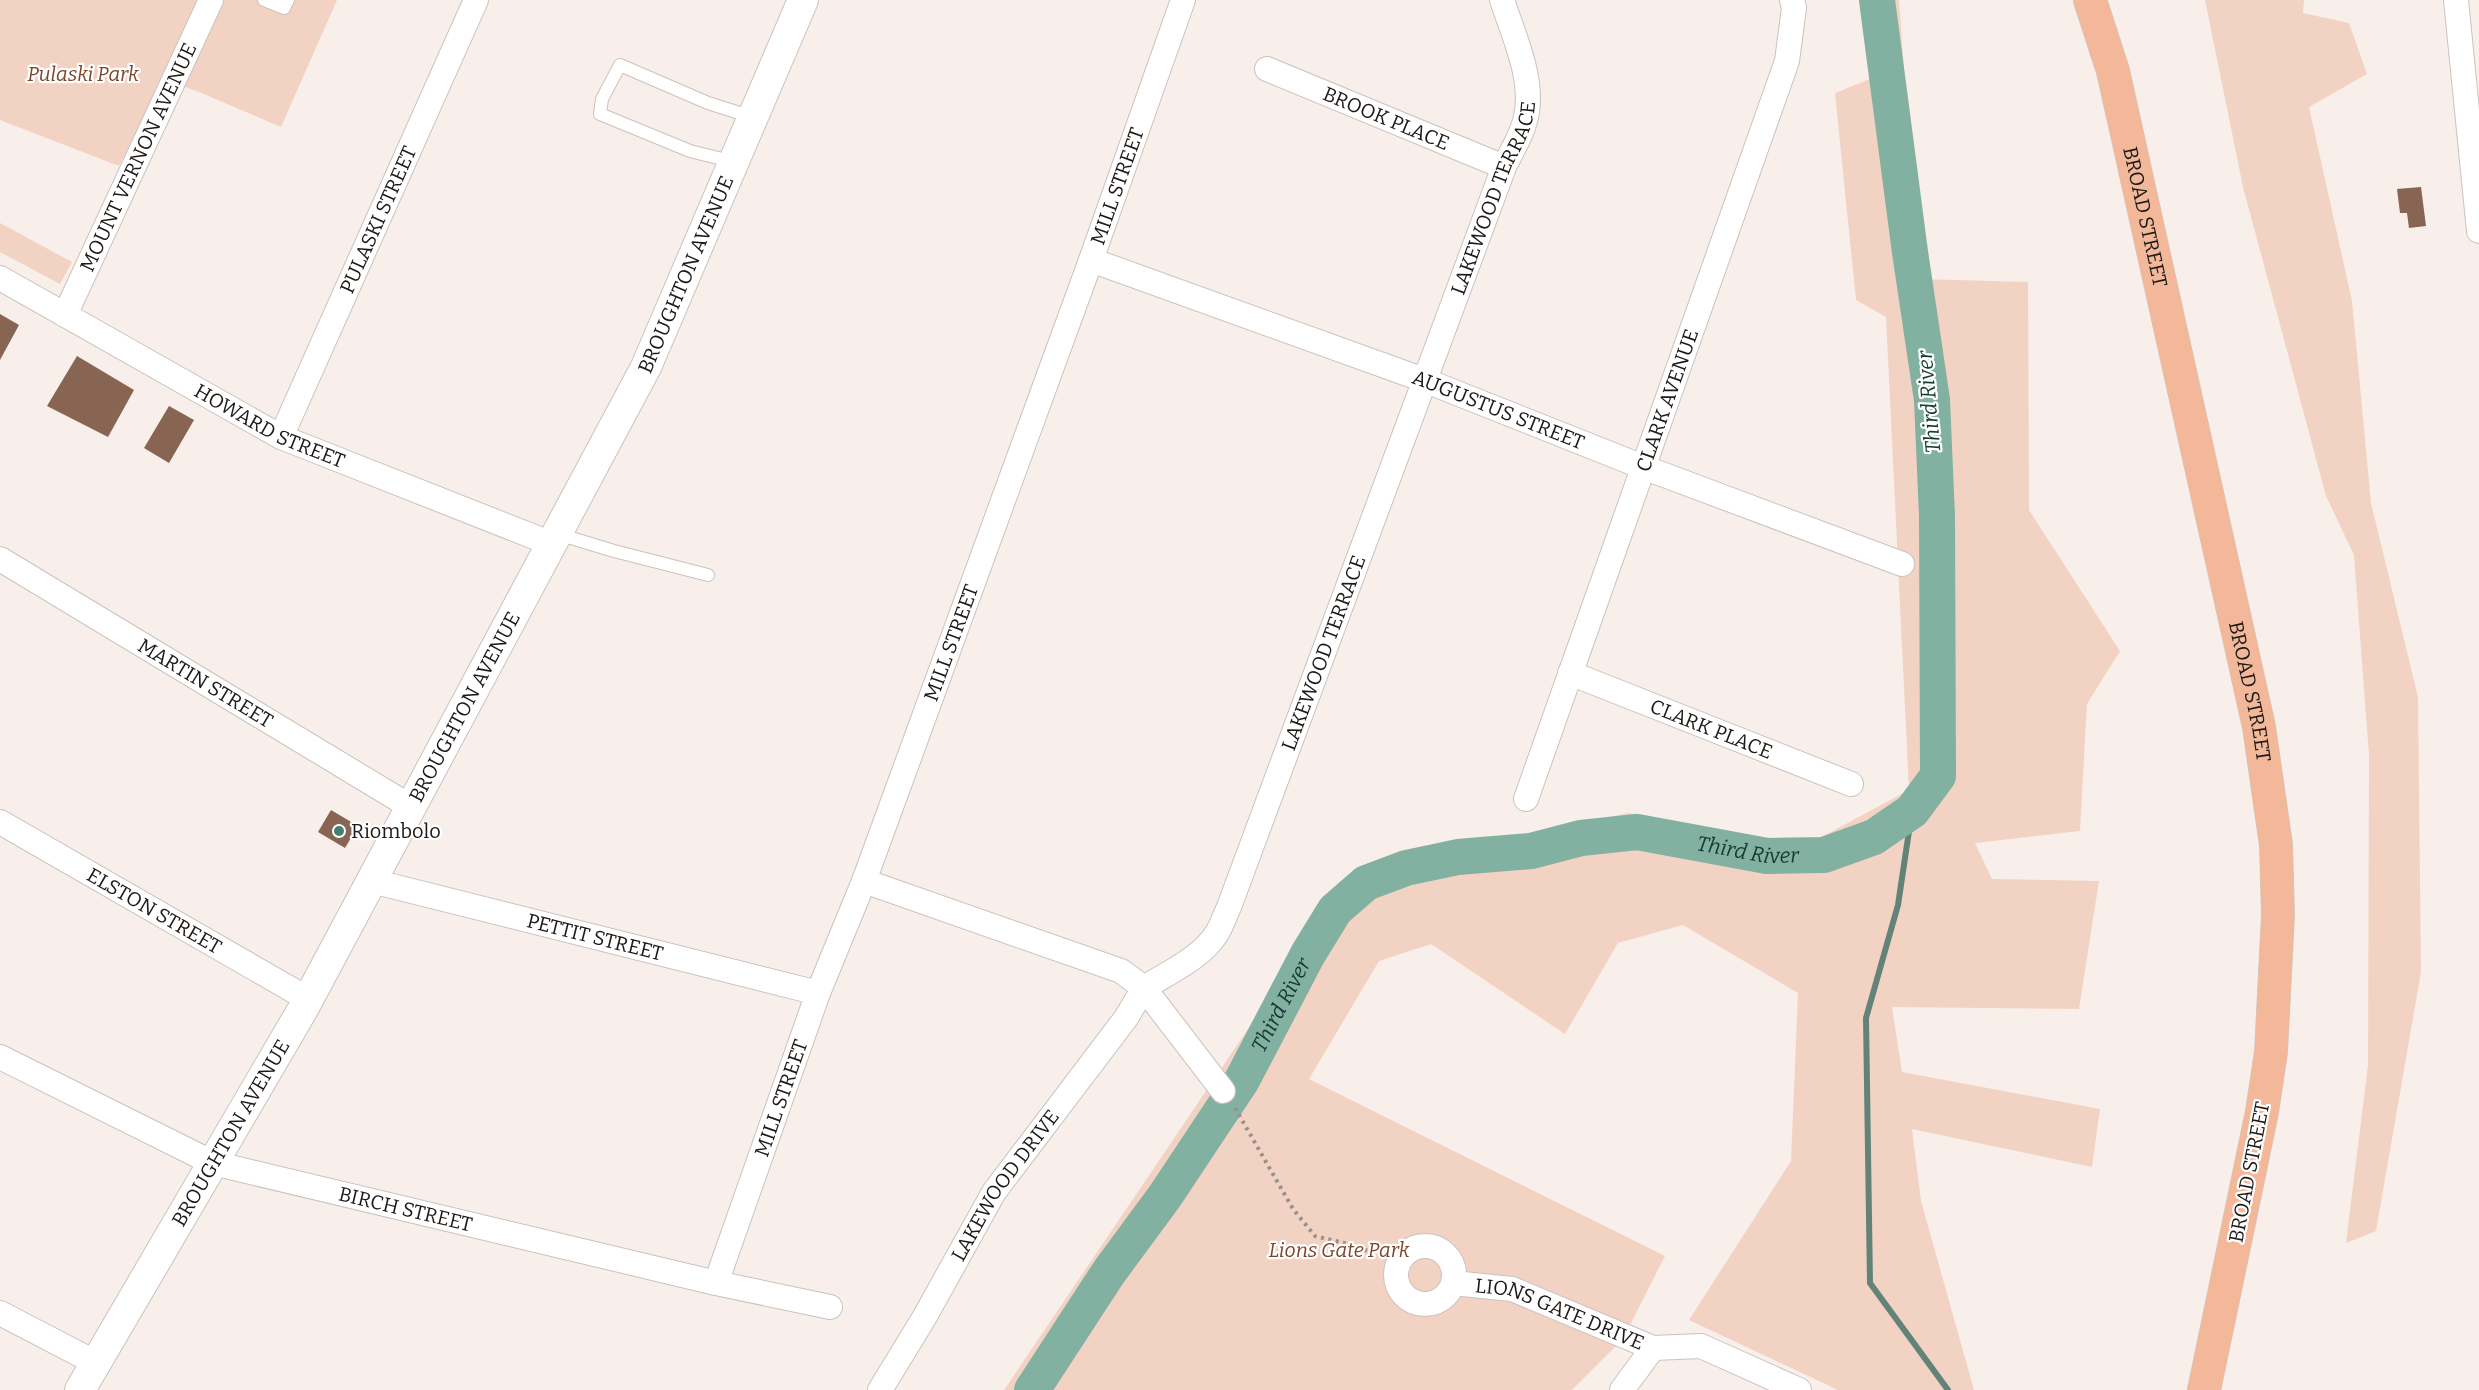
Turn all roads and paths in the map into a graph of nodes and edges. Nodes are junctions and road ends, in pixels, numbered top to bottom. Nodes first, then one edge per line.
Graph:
1 (211, 0) edge
2 (264, 0) edge
3 (476, 0) edge
4 (804, 0) edge
5 (1183, 0) edge
6 (1502, 0) edge
7 (1792, 0) edge
8 (2090, 0) edge
9 (2456, 0) edge
10 (286, 4) edge
11 (1267, 69) dead end
12 (754, 117) junction
13 (734, 162) junction
14 (1504, 167) junction
15 (2479, 231) edge
16 (1091, 260) junction
17 (0, 278) edge
18 (65, 315) junction
19 (1424, 380) junction
20 (280, 437) junction
21 (1643, 467) junction
22 (554, 539) junction
23 (0, 559) edge
24 (1902, 564) dead end
25 (708, 576) dead end
26 (1570, 673) junction
27 (1851, 784) dead end
28 (1526, 799) dead end
29 (411, 807) junction
30 (0, 822) edge
31 (372, 880) junction
32 (864, 881) junction
33 (1144, 988) junction
34 (818, 993) junction
35 (308, 999) junction
36 (0, 1057) edge
37 (1229, 1100) joint
38 (213, 1163) junction
39 (1399, 1262) junction
40 (716, 1282) junction
41 (1453, 1283) junction
42 (830, 1307) dead end
43 (0, 1313) edge
44 (1653, 1348) junction
45 (96, 1363) junction
46 (80, 1390) edge
47 (880, 1390) edge
48 (1622, 1390) edge
49 (1799, 1390) edge
50 (2204, 1390) edge

1 - 18 street, MOUNT VERNON AVENUE
2 - 10 lane
3 - 20 street, PULASKI STREET
4 - 12 street, BROUGHTON AVENUE
5 - 16 street, MILL STREET
6 - 14 street, LAKEWOOD TERRACE
7 - 21 street, CLARK AVENUE
8 - 50 main road, BROAD STREET
9 - 15 street
11 - 14 street, BROOK PLACE
12 - 13 street, BROUGHTON AVENUE
12 - 13 lane
13 - 22 street, BROUGHTON AVENUE
14 - 19 street, LAKEWOOD TERRACE
16 - 19 street, AUGUSTUS STREET
16 - 32 street, MILL STREET
17 - 18 street, HOWARD STREET
18 - 20 street, HOWARD STREET
19 - 21 street, AUGUSTUS STREET
19 - 33 street, LAKEWOOD TERRACE
20 - 22 street, HOWARD STREET
21 - 24 street, AUGUSTUS STREET
21 - 26 street, CLARK AVENUE
22 - 25 lane
22 - 29 street, BROUGHTON AVENUE
23 - 29 street, MARTIN STREET
26 - 27 street, CLARK PLACE
26 - 28 street, CLARK AVENUE
29 - 31 street, BROUGHTON AVENUE
30 - 35 street, ELSTON STREET
31 - 34 street, PETTIT STREET
31 - 35 street, BROUGHTON AVENUE
32 - 33 street
32 - 34 street, MILL STREET
33 - 37 street
33 - 47 street, LAKEWOOD DRIVE
34 - 40 street, MILL STREET
35 - 38 street, BROUGHTON AVENUE
36 - 38 street, BIRCH STREET
37 - 39 path
38 - 40 street, BIRCH STREET
38 - 45 street, BROUGHTON AVENUE
39 - 41 street, LIONS GATE DRIVE
39 - 41 street, LIONS GATE DRIVE
40 - 42 street, BIRCH STREET
41 - 44 street, LIONS GATE DRIVE
43 - 45 street
44 - 48 street
44 - 49 street, LIONS GATE DRIVE
45 - 46 street, BROUGHTON AVENUE

